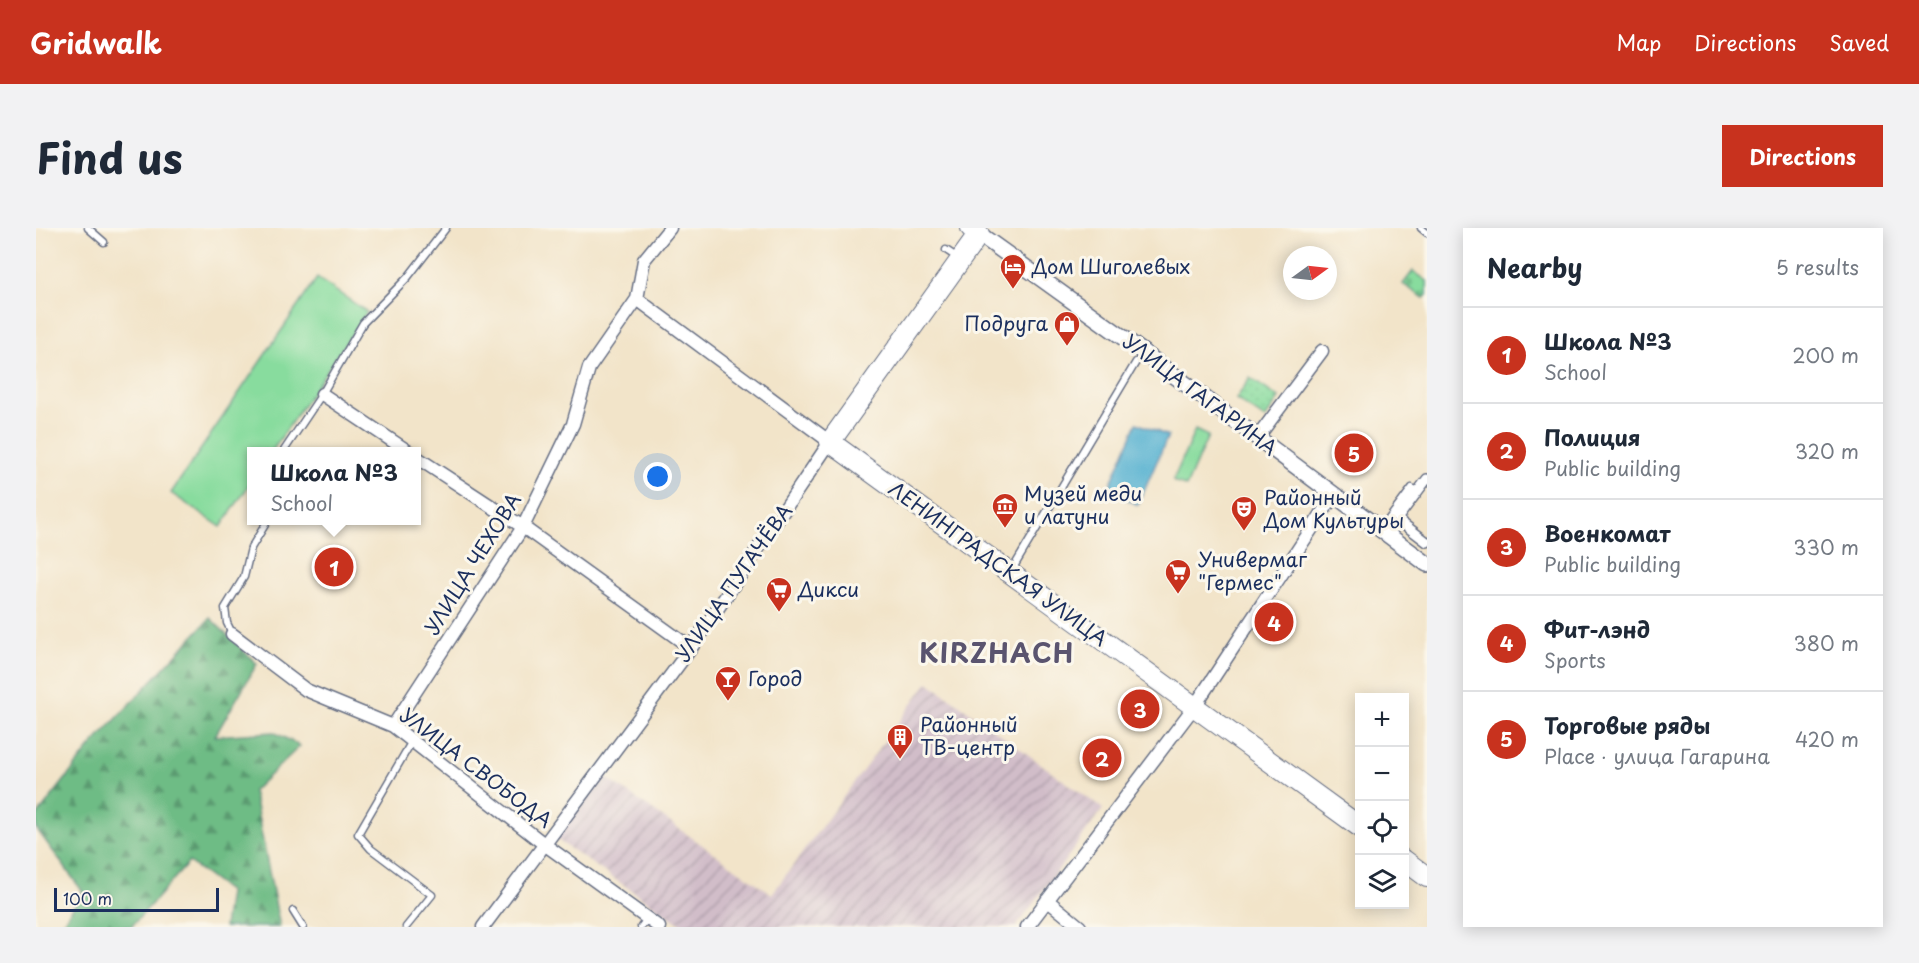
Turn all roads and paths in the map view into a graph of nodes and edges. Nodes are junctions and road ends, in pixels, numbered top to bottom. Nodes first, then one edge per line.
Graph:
1 (88, 228) edge
2 (446, 228) edge
3 (670, 228) edge
4 (1421, 228) edge
5 (975, 231) edge
6 (1427, 234) edge
7 (104, 242) dead end
8 (636, 299) junction
9 (1322, 351) dead end
10 (1136, 362) dead end
11 (322, 394) junction
12 (1257, 438) junction
13 (830, 442) junction
14 (286, 447) edge
15 (402, 447) edge
16 (421, 460) edge
17 (1427, 478) edge
18 (1412, 488) dead end
19 (1334, 495) junction
20 (265, 525) edge
21 (523, 527) junction
22 (1381, 530) junction
23 (1427, 542) edge
24 (1427, 564) edge
25 (1010, 573) junction
26 (232, 634) joint
27 (691, 648) junction
28 (1194, 707) junction
29 (393, 726) junction
30 (412, 741) junction
31 (1355, 824) edge
32 (544, 844) junction
33 (1409, 863) edge
34 (1427, 876) edge
35 (1047, 900) junction
36 (293, 911) dead end
37 (644, 923) edge
38 (303, 927) edge
39 (406, 927) edge
40 (483, 927) edge
41 (659, 927) edge
42 (1027, 927) edge
43 (1080, 927) edge

1 - 7 lane
2 - 11 lane
3 - 8 street, УЛИЦА ЧЕХОВА
4 - 6 lane
5 - 12 street, УЛИЦА ГАГАРИНА
5 - 13 main road, УЛИЦА ПУГАЧЁВА
8 - 13 street, ЛЕНИНГРАДСКАЯ УЛИЦА
8 - 21 street, УЛИЦА ЧЕХОВА
9 - 12 street
10 - 25 lane
11 - 14 lane
11 - 15 street
12 - 19 street, УЛИЦА ГАГАРИНА
13 - 25 main road, ЛЕНИНГРАДСКАЯ УЛИЦА
13 - 27 street, УЛИЦА ПУГАЧЁВА
16 - 21 street
17 - 23 street
18 - 22 lane
19 - 22 street, УЛИЦА ГАГАРИНА
19 - 28 street
20 - 26 lane
21 - 27 street
21 - 29 street, УЛИЦА ЧЕХОВА
22 - 24 street, УЛИЦА ГАГАРИНА
25 - 28 main road, ЛЕНИНГРАДСКАЯ УЛИЦА
26 - 29 street, УЛИЦА СВОБОДА
27 - 32 street, УЛИЦА ПУГАЧЁВА
28 - 31 main road, ЛЕНИНГРАДСКАЯ УЛИЦА
28 - 35 street
29 - 30 street, УЛИЦА СВОБОДА
30 - 32 street, УЛИЦА СВОБОДА
30 - 39 lane
32 - 37 street, УЛИЦА СВОБОДА
32 - 40 street, УЛИЦА ПУГАЧЁВА
33 - 34 main road
35 - 42 street
35 - 43 street
36 - 38 lane
37 - 41 street, УЛИЦА СВОБОДА

